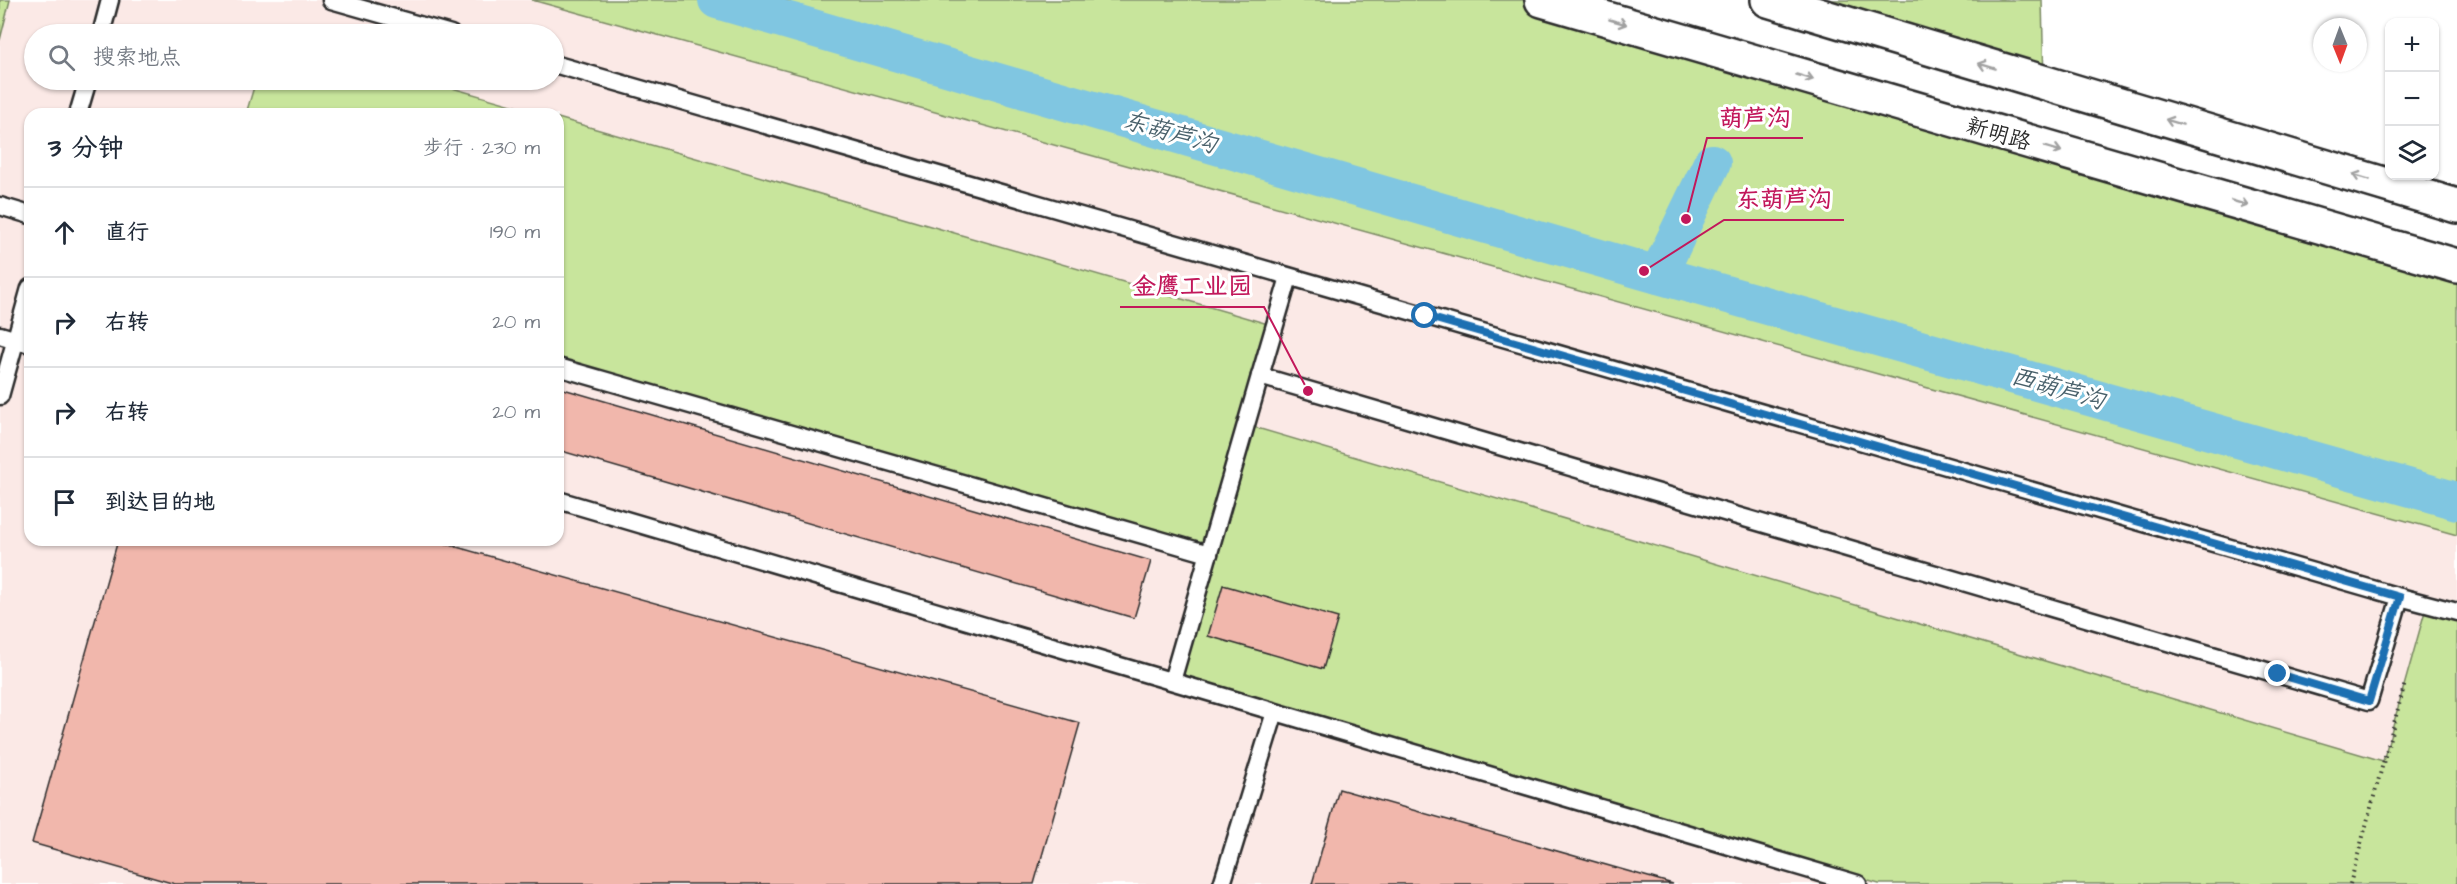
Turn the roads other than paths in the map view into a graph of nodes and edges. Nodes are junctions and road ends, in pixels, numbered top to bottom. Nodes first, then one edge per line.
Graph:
1 (110, 0) edge
2 (331, 0) edge
3 (1542, 0) edge
4 (1768, 0) edge
5 (104, 24) edge
6 (416, 24) edge
7 (564, 67) edge
8 (85, 90) edge
9 (80, 108) edge
10 (0, 206) edge
11 (2457, 206) edge
12 (24, 213) edge
13 (2457, 266) edge
14 (1289, 277) junction
15 (24, 308) edge
16 (15, 339) edge
17 (564, 369) edge
18 (1260, 376) junction
19 (0, 396) edge
20 (564, 502) edge
21 (1209, 554) junction
22 (2400, 597) junction
23 (2457, 612) edge
24 (1172, 681) junction
25 (1275, 712) junction
26 (1222, 884) edge
27 (1858, 884) edge

1 - 5 lane
2 - 6 lane
3 -> 13 main road, 新明路
11 -> 4 main road
7 - 14 lane
8 - 9 lane
10 - 12 lane
14 - 18 lane
14 - 22 lane
15 - 16 lane
16 - 19 lane
17 - 21 lane
18 - 21 lane
18 - 22 lane
20 - 24 lane
21 - 24 lane
22 - 23 lane
24 - 25 lane
25 - 26 lane
25 - 27 lane

